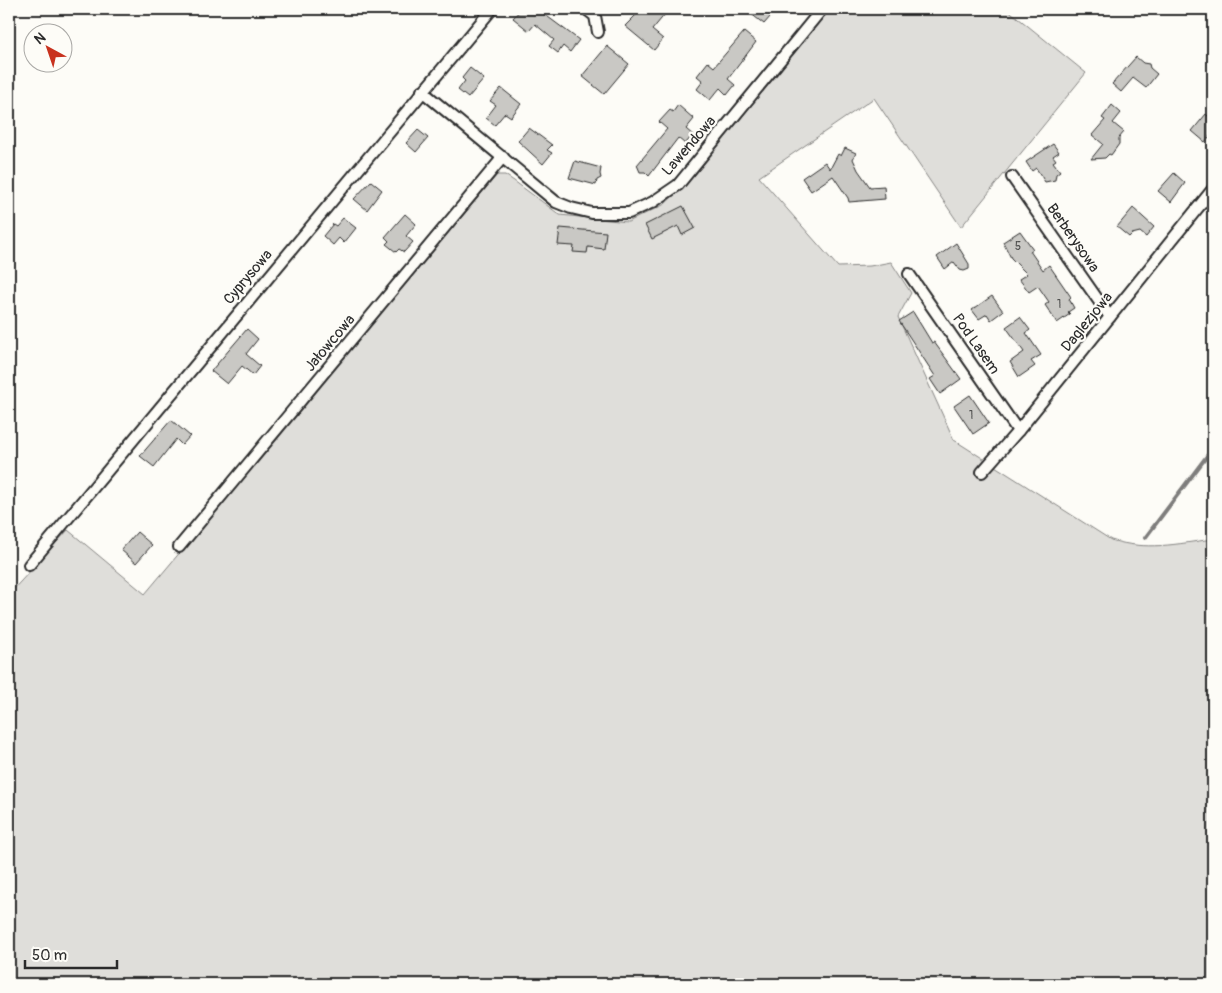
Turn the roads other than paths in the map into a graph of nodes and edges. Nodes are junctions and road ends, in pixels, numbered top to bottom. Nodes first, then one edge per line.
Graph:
1 (492, 9) edge
2 (586, 9) edge
3 (822, 9) edge
4 (598, 32) dead end
5 (422, 91) junction
6 (503, 157) junction
7 (1012, 177) dead end
8 (1213, 189) edge
9 (909, 274) dead end
10 (1110, 317) junction
11 (1018, 431) junction
12 (982, 472) dead end
13 (179, 547) dead end
14 (29, 565) dead end

1 - 5 street, Cyprysowa
2 - 4 street
3 - 6 street, Lawendowa
5 - 6 street, Lawendowa
5 - 14 street, Cyprysowa
6 - 13 street, Jałowcowa
7 - 10 street, Berberysowa
8 - 10 street, Daglezjowa
9 - 11 street, Pod Lasem
10 - 11 street, Daglezjowa
11 - 12 street, Daglezjowa

